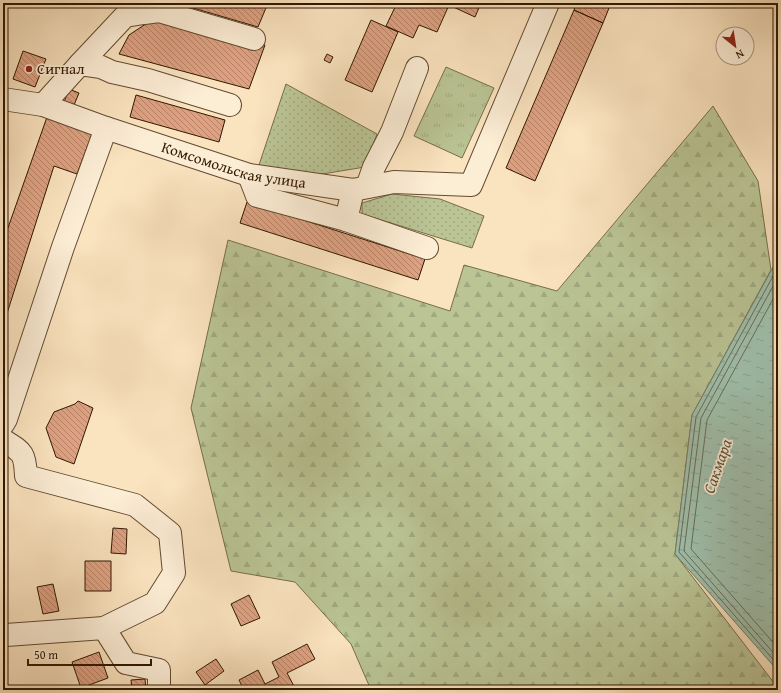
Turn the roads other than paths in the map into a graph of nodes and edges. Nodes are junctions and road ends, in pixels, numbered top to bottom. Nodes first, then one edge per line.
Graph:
1 (548, 3) edge
2 (130, 10) edge
3 (254, 39) dead end
4 (80, 64) junction
5 (417, 68) dead end
6 (3, 99) edge
7 (43, 105) junction
8 (230, 105) dead end
9 (106, 128) junction
10 (249, 176) junction
11 (360, 189) junction
12 (346, 220) junction
13 (426, 248) dead end
14 (3, 424) edge
15 (3, 440) edge
16 (104, 628) junction
17 (3, 634) edge
18 (159, 690) edge

1 - 11 street, Комсомольская улица
2 - 3 street
2 - 4 street
4 - 7 street
4 - 8 street
5 - 11 street
6 - 7 street, Комсомольская улица
7 - 9 street, Комсомольская улица
9 - 10 street, Комсомольская улица
9 - 14 street
10 - 11 street, Комсомольская улица
10 - 12 street
11 - 12 street
12 - 13 street
15 - 16 street
16 - 17 street
16 - 18 street

